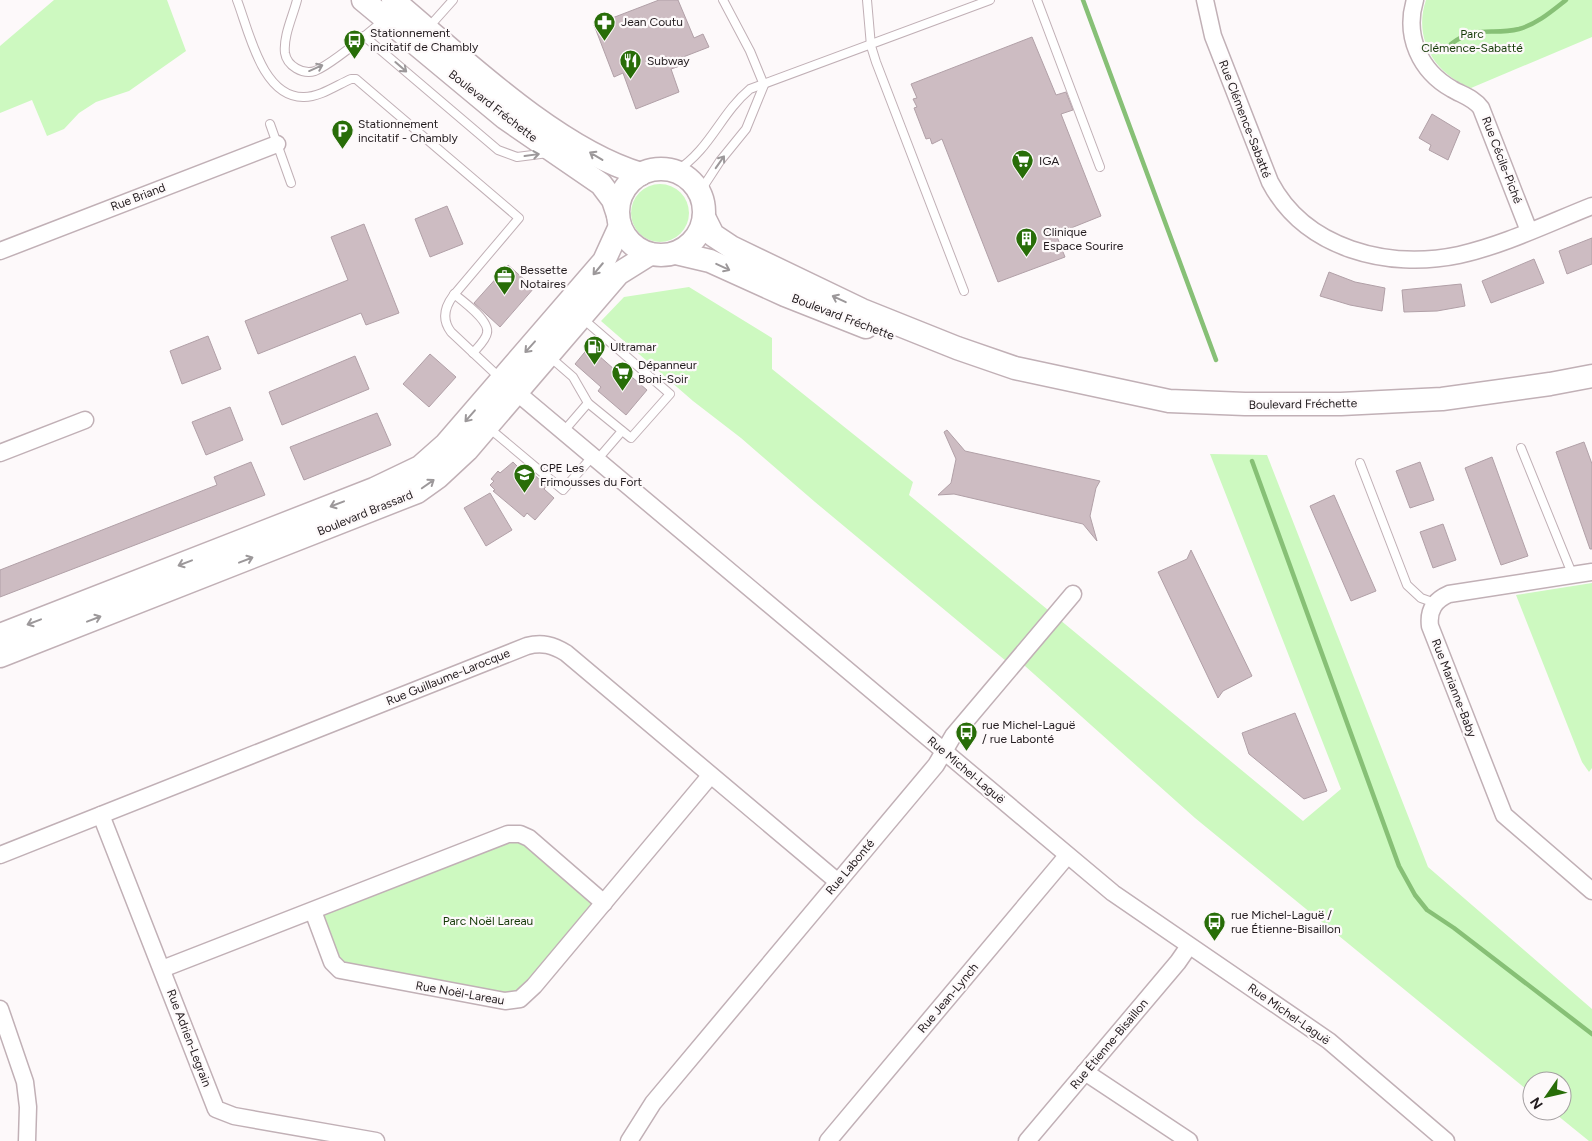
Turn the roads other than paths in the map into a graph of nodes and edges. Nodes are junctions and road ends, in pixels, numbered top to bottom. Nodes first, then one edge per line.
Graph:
1 (237, 0) edge
2 (297, 0) edge
3 (363, 0) edge
4 (454, 0) edge
5 (724, 0) edge
6 (867, 0) edge
7 (990, 0) edge
8 (1037, 0) edge
9 (1206, 0) edge
10 (1415, 0) edge
11 (389, 10) edge
12 (427, 29) junction
13 (364, 36) junction
14 (871, 46) junction
15 (764, 85) junction
16 (270, 124) dead end
17 (277, 144) junction
18 (554, 152) junction
19 (1100, 167) dead end
20 (675, 172) junction
21 (641, 174) junction
22 (291, 183) dead end
23 (1592, 206) edge
24 (704, 212) junction
25 (619, 220) junction
26 (1529, 231) junction
27 (0, 251) edge
28 (676, 253) junction
29 (650, 254) junction
30 (964, 291) dead end
31 (454, 294) junction
32 (582, 318) junction
33 (473, 353) junction
34 (549, 356) junction
35 (1015, 368) junction
36 (1592, 376) edge
37 (509, 386) junction
38 (588, 402) junction
39 (85, 420) dead end
40 (488, 426) junction
41 (622, 431) junction
42 (563, 432) junction
43 (1521, 448) dead end
44 (0, 453) edge
45 (594, 458) junction
46 (1360, 463) dead end
47 (1592, 572) edge
48 (1572, 576) junction
49 (1073, 594) dead end
50 (1435, 603) junction
51 (0, 635) edge
52 (0, 656) edge
53 (944, 751) junction
54 (710, 776) junction
55 (101, 815) junction
56 (0, 855) edge
57 (1067, 856) junction
58 (838, 882) junction
59 (1592, 891) edge
60 (604, 904) junction
61 (313, 911) junction
62 (1189, 946) junction
63 (162, 969) junction
64 (0, 1008) edge
65 (4, 1029) edge
66 (1085, 1072) junction
67 (28, 1141) edge
68 (376, 1141) edge
69 (629, 1141) edge
70 (828, 1141) edge
71 (1027, 1141) edge
72 (1189, 1141) edge
73 (1446, 1141) edge

1 - 31 lane
2 -> 13 lane
3 - 11 main road, Boulevard Fréchette
4 - 12 lane
5 - 15 lane
6 - 14 lane
7 - 14 lane
8 - 19 lane
9 - 26 street, Rue Clémence-Sabatté
10 - 26 street, Rue Cécile-Piché
11 - 12 main road, Boulevard Fréchette
11 - 13 lane
11 - 18 main road, Boulevard Fréchette
21 -> 12 main road, Boulevard Fréchette
13 -> 18 lane
14 - 15 lane
14 - 30 lane
15 - 20 lane
24 -> 15 lane
16 - 17 lane
17 - 22 lane
17 - 27 street, Rue Briand
18 - 25 main road, Boulevard Fréchette
20 - 21 main road
20 - 24 main road
21 - 25 main road
23 - 26 street, Rue Clémence-Sabatté
24 - 28 main road
35 -> 24 main road, Boulevard Fréchette
25 - 29 main road
25 -> 37 main road, Boulevard Brassard
28 - 29 main road
28 -> 35 main road, Boulevard Fréchette
29 - 32 main road, Boulevard Brassard
31 - 33 lane
31 - 33 lane
32 - 34 main road, Boulevard Brassard
32 - 41 lane
33 - 37 lane
34 - 37 main road, Boulevard Brassard
34 - 38 lane
35 - 36 main road, Boulevard Fréchette
37 - 40 main road, Boulevard Brassard
37 - 42 street, Rue Michel-Laguë
37 -> 51 main road, Boulevard Brassard
38 - 41 lane
38 - 42 lane
39 - 44 street
40 - 45 lane
52 -> 40 main road, Boulevard Brassard
41 - 45 lane
42 - 45 street, Rue Michel-Laguë
43 - 48 lane
45 - 53 street, Rue Michel-Laguë
46 - 50 lane
47 - 48 street
48 - 50 street
49 - 53 street, Rue Labonté
50 - 59 street, Rue Marianne-Baby
53 - 57 street, Rue Michel-Laguë
53 - 58 street, Rue Labonté
54 - 55 street, Rue Guillaume-Larocque
54 - 58 street, Rue Guillaume-Larocque
54 - 60 street, Rue Noël-Lareau
55 - 56 street, Rue Guillaume-Larocque
55 - 63 street, Rue Adrien-Legrain
57 - 62 street, Rue Michel-Laguë
57 - 70 street, Rue Jean-Lynch
58 - 69 street, Rue Labonté
60 - 61 street
60 - 61 street, Rue Noël-Lareau
61 - 63 street
62 - 66 street, Rue Étienne-Bisaillon
62 - 73 street, Rue Michel-Laguë
63 - 68 street, Rue Adrien-Legrain
64 - 65 street
65 - 67 street
66 - 71 street, Rue Étienne-Bisaillon
66 - 72 street

